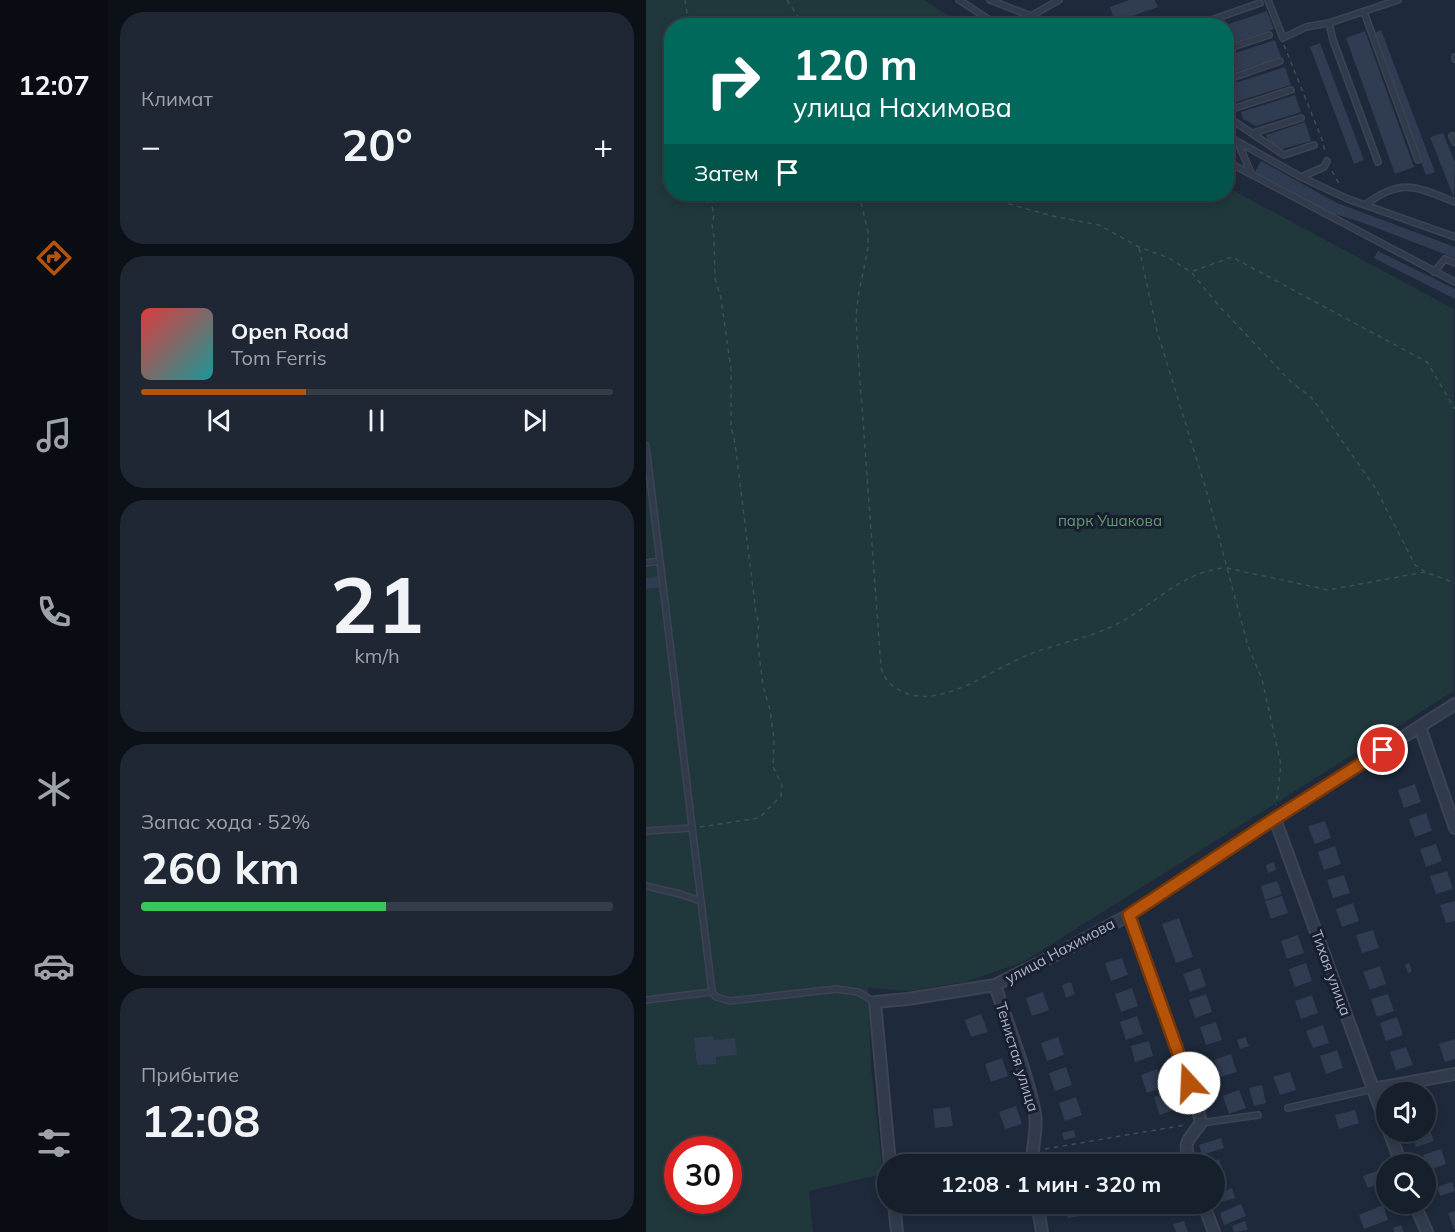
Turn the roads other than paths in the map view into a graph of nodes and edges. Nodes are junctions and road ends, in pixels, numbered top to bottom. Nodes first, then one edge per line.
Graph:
1 (959, 0) edge
2 (990, 0) edge
3 (1059, 0) edge
4 (1268, 0) edge
5 (1398, 0) edge
6 (1260, 3) dead end
7 (1364, 12) junction
8 (1031, 16) junction
9 (987, 18) edge
10 (1034, 18) edge
11 (1217, 18) edge
12 (1329, 23) junction
13 (1269, 35) dead end
14 (1234, 46) edge
15 (1280, 61) dead end
16 (1234, 77) edge
17 (1291, 90) dead end
18 (1234, 108) edge
19 (1301, 118) dead end
20 (1234, 121) edge
21 (1253, 133) junction
22 (1234, 139) edge
23 (1237, 141) junction
24 (1314, 145) dead end
25 (1418, 160) dead end
26 (1327, 161) road end
27 (1378, 162) dead end
28 (1234, 166) edge
29 (1252, 176) junction
30 (1301, 177) junction
31 (1454, 202) edge
32 (1366, 205) junction
33 (1454, 237) edge
34 (1454, 263) edge
35 (1434, 272) junction
36 (1454, 282) edge
37 (646, 446) edge
38 (660, 561) junction
39 (646, 563) edge
40 (1454, 704) edge
41 (1420, 727) junction
42 (1274, 819) junction
43 (692, 828) junction
44 (1454, 828) edge
45 (646, 831) edge
46 (646, 886) edge
47 (701, 901) junction
48 (1129, 915) junction
49 (995, 985) junction
50 (712, 992) junction
51 (646, 1000) edge
52 (875, 1002) junction
53 (1454, 1074) edge
54 (1373, 1089) junction
55 (1376, 1097) edge
56 (1288, 1108) dead end
57 (1258, 1114) dead end
58 (1201, 1123) junction
59 (889, 1154) edge
60 (1031, 1154) edge
61 (1187, 1154) edge
62 (895, 1214) edge
63 (1039, 1214) edge
64 (1207, 1214) edge
65 (1419, 1214) edge
66 (897, 1232) edge
67 (1042, 1232) edge
68 (1214, 1232) edge
69 (1427, 1232) edge

1 - 9 lane
2 - 8 lane
3 - 8 lane
4 - 12 lane
5 - 7 lane
6 - 11 lane
7 - 12 lane
7 - 25 lane
8 - 10 lane
12 - 27 lane
13 - 14 lane
15 - 16 lane
17 - 18 lane
19 - 21 lane
20 - 21 lane
21 - 24 lane
22 - 23 lane
23 - 29 lane
23 - 30 lane
26 - 30 lane
28 - 29 lane
29 - 35 lane
30 - 32 lane
31 - 32 lane
32 - 33 lane
34 - 35 lane
35 - 36 lane
37 - 38 lane
38 - 39 lane
38 - 43 lane
40 - 41 street, улица Нахимова
41 - 42 street, улица Нахимова
41 - 44 street
42 - 48 street, улица Нахимова
42 - 54 street, Тихая улица
43 - 45 lane
43 - 47 lane
46 - 47 lane
47 - 50 lane
48 - 49 street, улица Нахимова
48 - 58 street
49 - 52 street, улица Нахимова
49 - 60 street, Тенистая улица
50 - 51 lane
50 - 52 lane
52 - 59 street
53 - 54 street
54 - 55 street, Тихая улица
54 - 56 lane
57 - 58 lane
58 - 61 street
62 - 66 street
63 - 67 street
64 - 68 street
65 - 69 street

